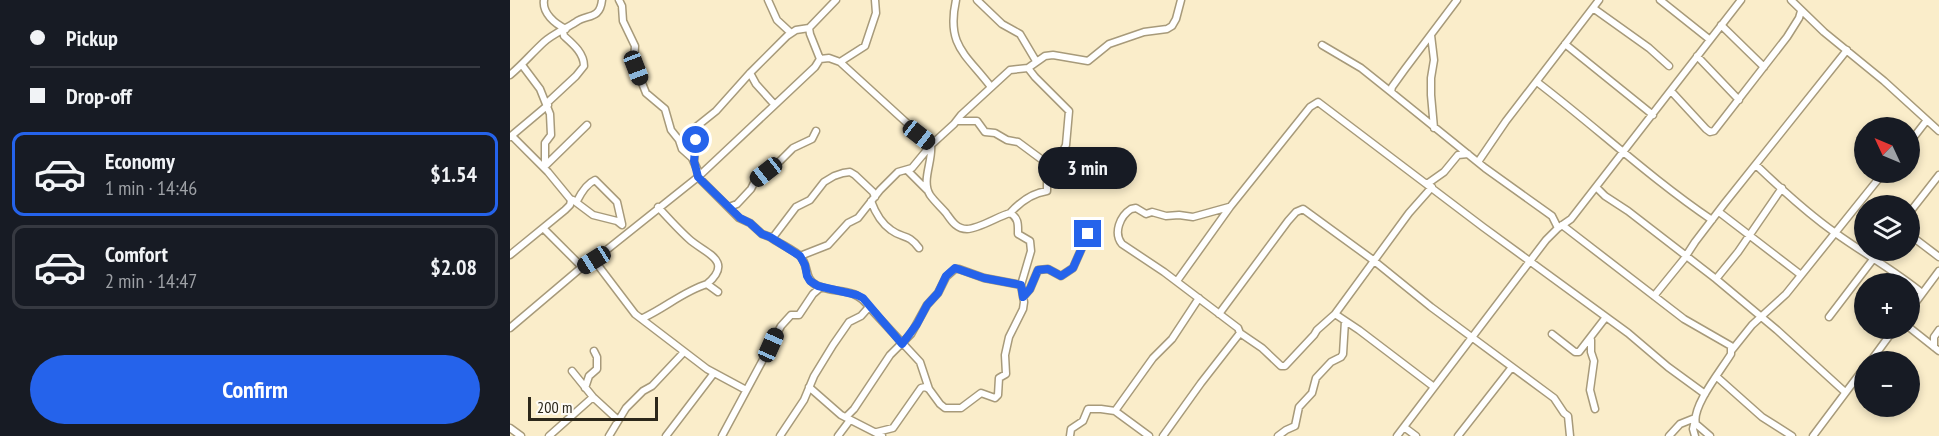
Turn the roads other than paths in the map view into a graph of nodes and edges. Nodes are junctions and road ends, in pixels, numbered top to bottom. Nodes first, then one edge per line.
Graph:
1 (544, 0) edge
2 (602, 0) edge
3 (619, 0) edge
4 (768, 0) edge
5 (836, 0) edge
6 (875, 0) edge
7 (956, 0) edge
8 (977, 0) edge
9 (1181, 0) edge
10 (1457, 0) edge
11 (1599, 0) edge
12 (1660, 0) edge
13 (1741, 0) edge
14 (1791, 0) edge
15 (1804, 0) edge
16 (1593, 8) junction
17 (1799, 9) junction
18 (1721, 25) junction
19 (809, 28) junction
20 (565, 30) junction
21 (791, 33) junction
22 (1431, 35) junction
23 (1709, 39) junction
24 (1565, 44) junction
25 (1322, 45) dead end
26 (1847, 50) junction
27 (1697, 56) junction
28 (820, 59) junction
29 (840, 62) junction
30 (1036, 62) junction
31 (522, 65) junction
32 (1669, 66) dead end
33 (1764, 67) junction
34 (1028, 68) junction
35 (750, 73) junction
36 (510, 75) edge
37 (1537, 82) junction
38 (991, 87) junction
39 (1671, 91) junction
40 (1390, 92) junction
41 (1739, 100) junction
42 (547, 104) junction
43 (774, 104) junction
44 (1653, 115) junction
45 (1927, 120) junction
46 (957, 121) junction
47 (587, 125) dead end
48 (1434, 128) junction
49 (1920, 129) edge
50 (816, 131) dead end
51 (1939, 131) edge
52 (511, 137) edge
53 (931, 145) junction
54 (1623, 153) junction
55 (1468, 154) junction
56 (694, 161) junction
57 (1056, 161) junction
58 (1478, 162) junction
59 (1756, 165) junction
60 (545, 167) junction
61 (907, 170) junction
62 (1939, 175) edge
63 (698, 177) junction
64 (1430, 186) junction
65 (1596, 187) junction
66 (1782, 188) junction
67 (928, 192) junction
68 (873, 199) junction
69 (1920, 199) edge
70 (574, 200) junction
71 (658, 207) junction
72 (729, 207) junction
73 (1230, 207) junction
74 (1854, 210) edge
75 (1719, 212) junction
76 (1010, 213) junction
77 (1712, 220) junction
78 (622, 224) junction
79 (1560, 226) junction
80 (543, 228) junction
81 (629, 232) junction
82 (1835, 232) junction
83 (1088, 234) dead end
84 (1749, 236) junction
85 (770, 237) junction
86 (1920, 243) edge
87 (1854, 245) edge
88 (919, 248) dead end
89 (510, 255) edge
90 (800, 256) junction
91 (1686, 256) junction
92 (1939, 257) edge
93 (594, 260) junction
94 (1373, 260) junction
95 (1530, 261) junction
96 (1872, 261) edge
97 (1878, 261) edge
98 (582, 267) junction
99 (1939, 271) edge
100 (1801, 275) junction
101 (1716, 279) junction
102 (1932, 280) junction
103 (1177, 281) junction
104 (707, 284) junction
105 (1939, 284) edge
106 (1021, 285) junction
107 (821, 287) junction
108 (718, 292) dead end
109 (1922, 293) junction
110 (1654, 296) junction
111 (1920, 296) edge
112 (1023, 297) junction
113 (1199, 298) junction
114 (869, 307) junction
115 (1219, 314) junction
116 (1335, 314) junction
117 (1760, 316) junction
118 (1606, 317) junction
119 (1828, 317) dead end
120 (643, 318) junction
121 (1346, 321) junction
122 (510, 328) edge
123 (1939, 330) edge
124 (1240, 333) junction
125 (1552, 334) dead end
126 (1920, 336) edge
127 (1471, 337) junction
128 (1591, 338) junction
129 (902, 344) junction
130 (1936, 349) edge
131 (1732, 350) junction
132 (594, 351) dead end
133 (684, 352) junction
134 (1512, 368) junction
135 (572, 371) dead end
136 (714, 373) junction
137 (1717, 377) junction
138 (1854, 381) edge
139 (809, 387) junction
140 (1434, 387) junction
141 (585, 388) junction
142 (929, 389) junction
143 (746, 390) junction
144 (1845, 392) junction
145 (1705, 394) junction
146 (593, 397) junction
147 (1595, 409) dead end
148 (1115, 411) junction
149 (848, 418) junction
150 (1695, 419) junction
151 (618, 420) junction
152 (1404, 426) junction
153 (510, 428) edge
154 (669, 434) edge
155 (879, 434) edge
156 (1145, 435) edge
157 (521, 436) edge
158 (549, 436) edge
159 (609, 436) edge
160 (722, 436) edge
161 (780, 436) edge
162 (838, 436) edge
163 (1070, 436) edge
164 (1163, 436) edge
165 (1278, 436) edge
166 (1397, 436) edge
167 (1416, 436) edge
168 (1458, 436) edge
169 (1570, 436) edge
170 (1668, 436) edge
171 (1695, 436) edge
172 (1710, 436) edge
173 (1792, 436) edge
174 (1813, 436) edge

1 - 20 street
2 - 20 street
3 - 56 street
4 - 21 street
5 - 19 street
6 - 29 street
7 - 38 street
8 - 30 street
9 - 30 street
10 - 22 street
11 - 16 street
12 - 23 street
13 - 18 street
14 - 17 street
15 - 17 street
16 - 24 street
16 - 32 street
17 - 26 street
17 - 33 street
18 - 23 street
18 - 33 street
19 - 21 street
19 - 28 street
20 - 31 street
20 - 42 street
21 - 35 street
22 - 40 street
22 - 48 street
23 - 27 street
24 - 37 street
24 - 44 street
25 - 40 street
26 - 45 street
26 - 59 street
27 - 39 street
27 - 41 street
28 - 29 street
28 - 43 street
29 - 53 street
30 - 34 street
31 - 36 street
31 - 42 street
33 - 41 street
34 - 38 street
34 - 57 street
35 - 43 street
35 - 56 street
37 - 54 street
37 - 58 street
38 - 46 street
39 - 41 street
39 - 44 street
40 - 48 street
42 - 52 street
42 - 60 street
43 - 63 street
44 - 54 street
45 - 49 street
45 - 51 street
46 - 53 street
46 - 57 street
47 - 60 street
48 - 55 street
50 - 72 street
52 - 60 street
53 - 61 street
53 - 67 street
54 - 65 street
54 - 77 street
55 - 58 street
55 - 64 street
56 - 63 street
57 - 76 street
58 - 79 street
59 - 66 street
59 - 75 street
60 - 70 street
61 - 67 street
61 - 68 street
62 - 69 street
63 - 71 street
63 - 72 street
64 - 73 street
64 - 94 street
64 - 95 street
65 - 79 street
65 - 91 street
66 - 82 street
66 - 84 street
67 - 76 street
68 - 85 street
68 - 88 street
68 - 90 street
70 - 78 street
70 - 78 street
70 - 80 street
71 - 81 street
71 - 104 street
72 - 85 street
73 - 103 street
73 - 103 street
74 - 82 street
75 - 77 street
75 - 84 street
76 - 106 street
77 - 91 street
78 - 81 street
79 - 95 street
79 - 110 street
80 - 89 street
80 - 98 street
81 - 93 street
82 - 87 street
82 - 100 street
83 - 112 street
84 - 100 street
84 - 101 street
85 - 90 street
86 - 92 street
90 - 107 street
91 - 101 street
91 - 110 street
93 - 98 street
93 - 120 street
94 - 115 street
94 - 116 street
94 - 127 street
95 - 118 street
95 - 127 street
96 - 119 street
97 - 109 street
98 - 122 street
99 - 102 street
100 - 117 street
101 - 117 street
102 - 105 street
102 - 109 street
103 - 113 street
104 - 108 street
104 - 120 street
106 - 112 street
106 - 129 street
107 - 114 street
107 - 143 street
109 - 111 street
110 - 131 street
112 - 142 street
113 - 115 street
113 - 148 street
114 - 129 street
114 - 139 street
115 - 124 street
116 - 121 street
116 - 124 street
117 - 131 street
117 - 144 street
118 - 128 street
118 - 145 street
120 - 133 street
121 - 140 street
121 - 165 street
123 - 130 street
124 - 164 street
125 - 128 street
126 - 130 street
127 - 134 street
127 - 140 street
128 - 147 street
129 - 142 street
129 - 149 street
131 - 137 street
132 - 141 street
133 - 136 street
133 - 151 street
134 - 168 street
134 - 169 street
135 - 141 street
136 - 143 street
136 - 154 street
137 - 145 street
137 - 173 street
138 - 144 street
139 - 149 street
139 - 161 street
140 - 152 street
141 - 146 street
142 - 155 street
143 - 160 street
144 - 174 street
145 - 150 street
146 - 151 street
146 - 158 street
148 - 156 street
148 - 163 street
149 - 155 street
149 - 162 street
150 - 170 street
150 - 171 street
150 - 172 street
151 - 159 street
152 - 166 street
152 - 167 street
153 - 157 street

